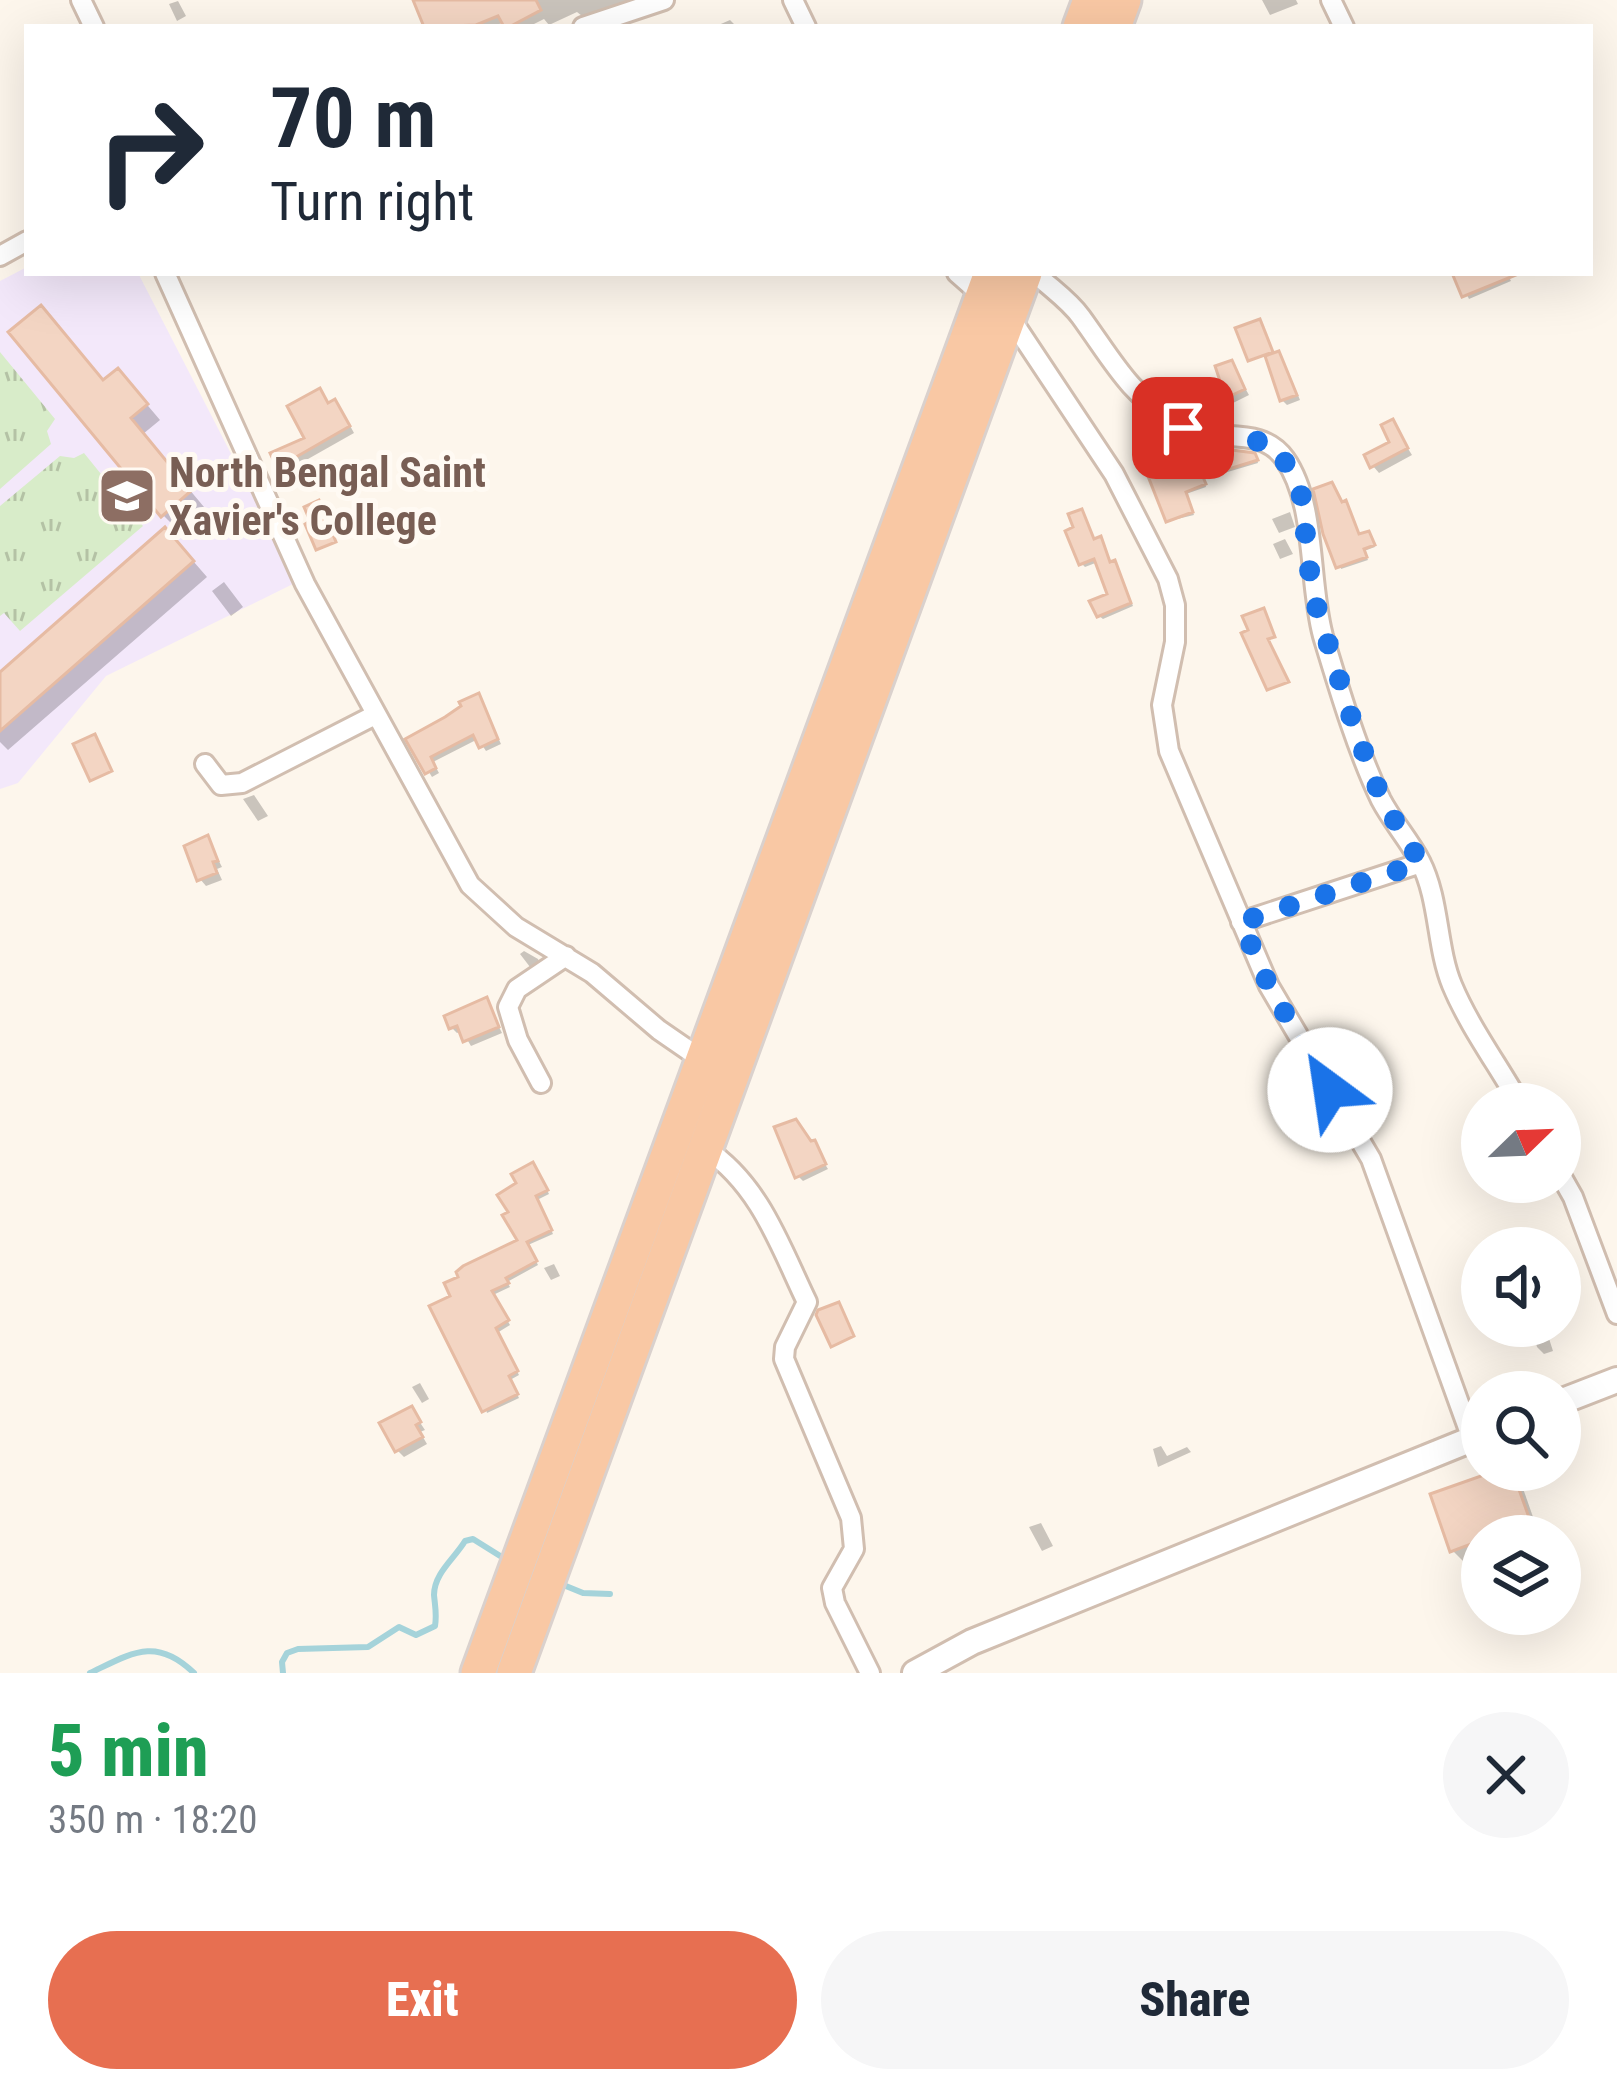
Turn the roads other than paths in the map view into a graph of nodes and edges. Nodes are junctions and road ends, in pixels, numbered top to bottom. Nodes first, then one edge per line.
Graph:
1 (664, 0) edge
2 (592, 24) edge
3 (166, 276) edge
4 (962, 276) edge
5 (1021, 276) edge
6 (1039, 276) edge
7 (994, 295) edge
8 (375, 715) junction
9 (205, 764) dead end
10 (1421, 863) junction
11 (1241, 922) junction
12 (566, 956) junction
13 (704, 1061) junction
14 (541, 1083) dead end
15 (1508, 1083) edge
16 (706, 1149) junction
17 (1575, 1203) edge
18 (1617, 1314) edge
19 (1617, 1380) edge
20 (1581, 1394) edge
21 (1461, 1395) edge
22 (1461, 1443) edge
23 (552, 1522) junction
24 (478, 1673) edge
25 (514, 1673) edge
26 (870, 1673) edge
27 (915, 1673) edge

1 - 2 street
3 - 8 street
4 - 7 street
5 - 7 highway
6 - 10 street
7 - 11 street
7 - 13 highway
7 - 16 highway
8 - 9 street
8 - 12 street
10 - 11 street
10 - 15 street
11 - 21 street
12 - 13 street
12 - 14 street
13 - 23 highway
16 - 23 highway
16 - 26 street
17 - 18 street
19 - 20 street
22 - 27 street
23 - 24 highway
23 - 25 highway

